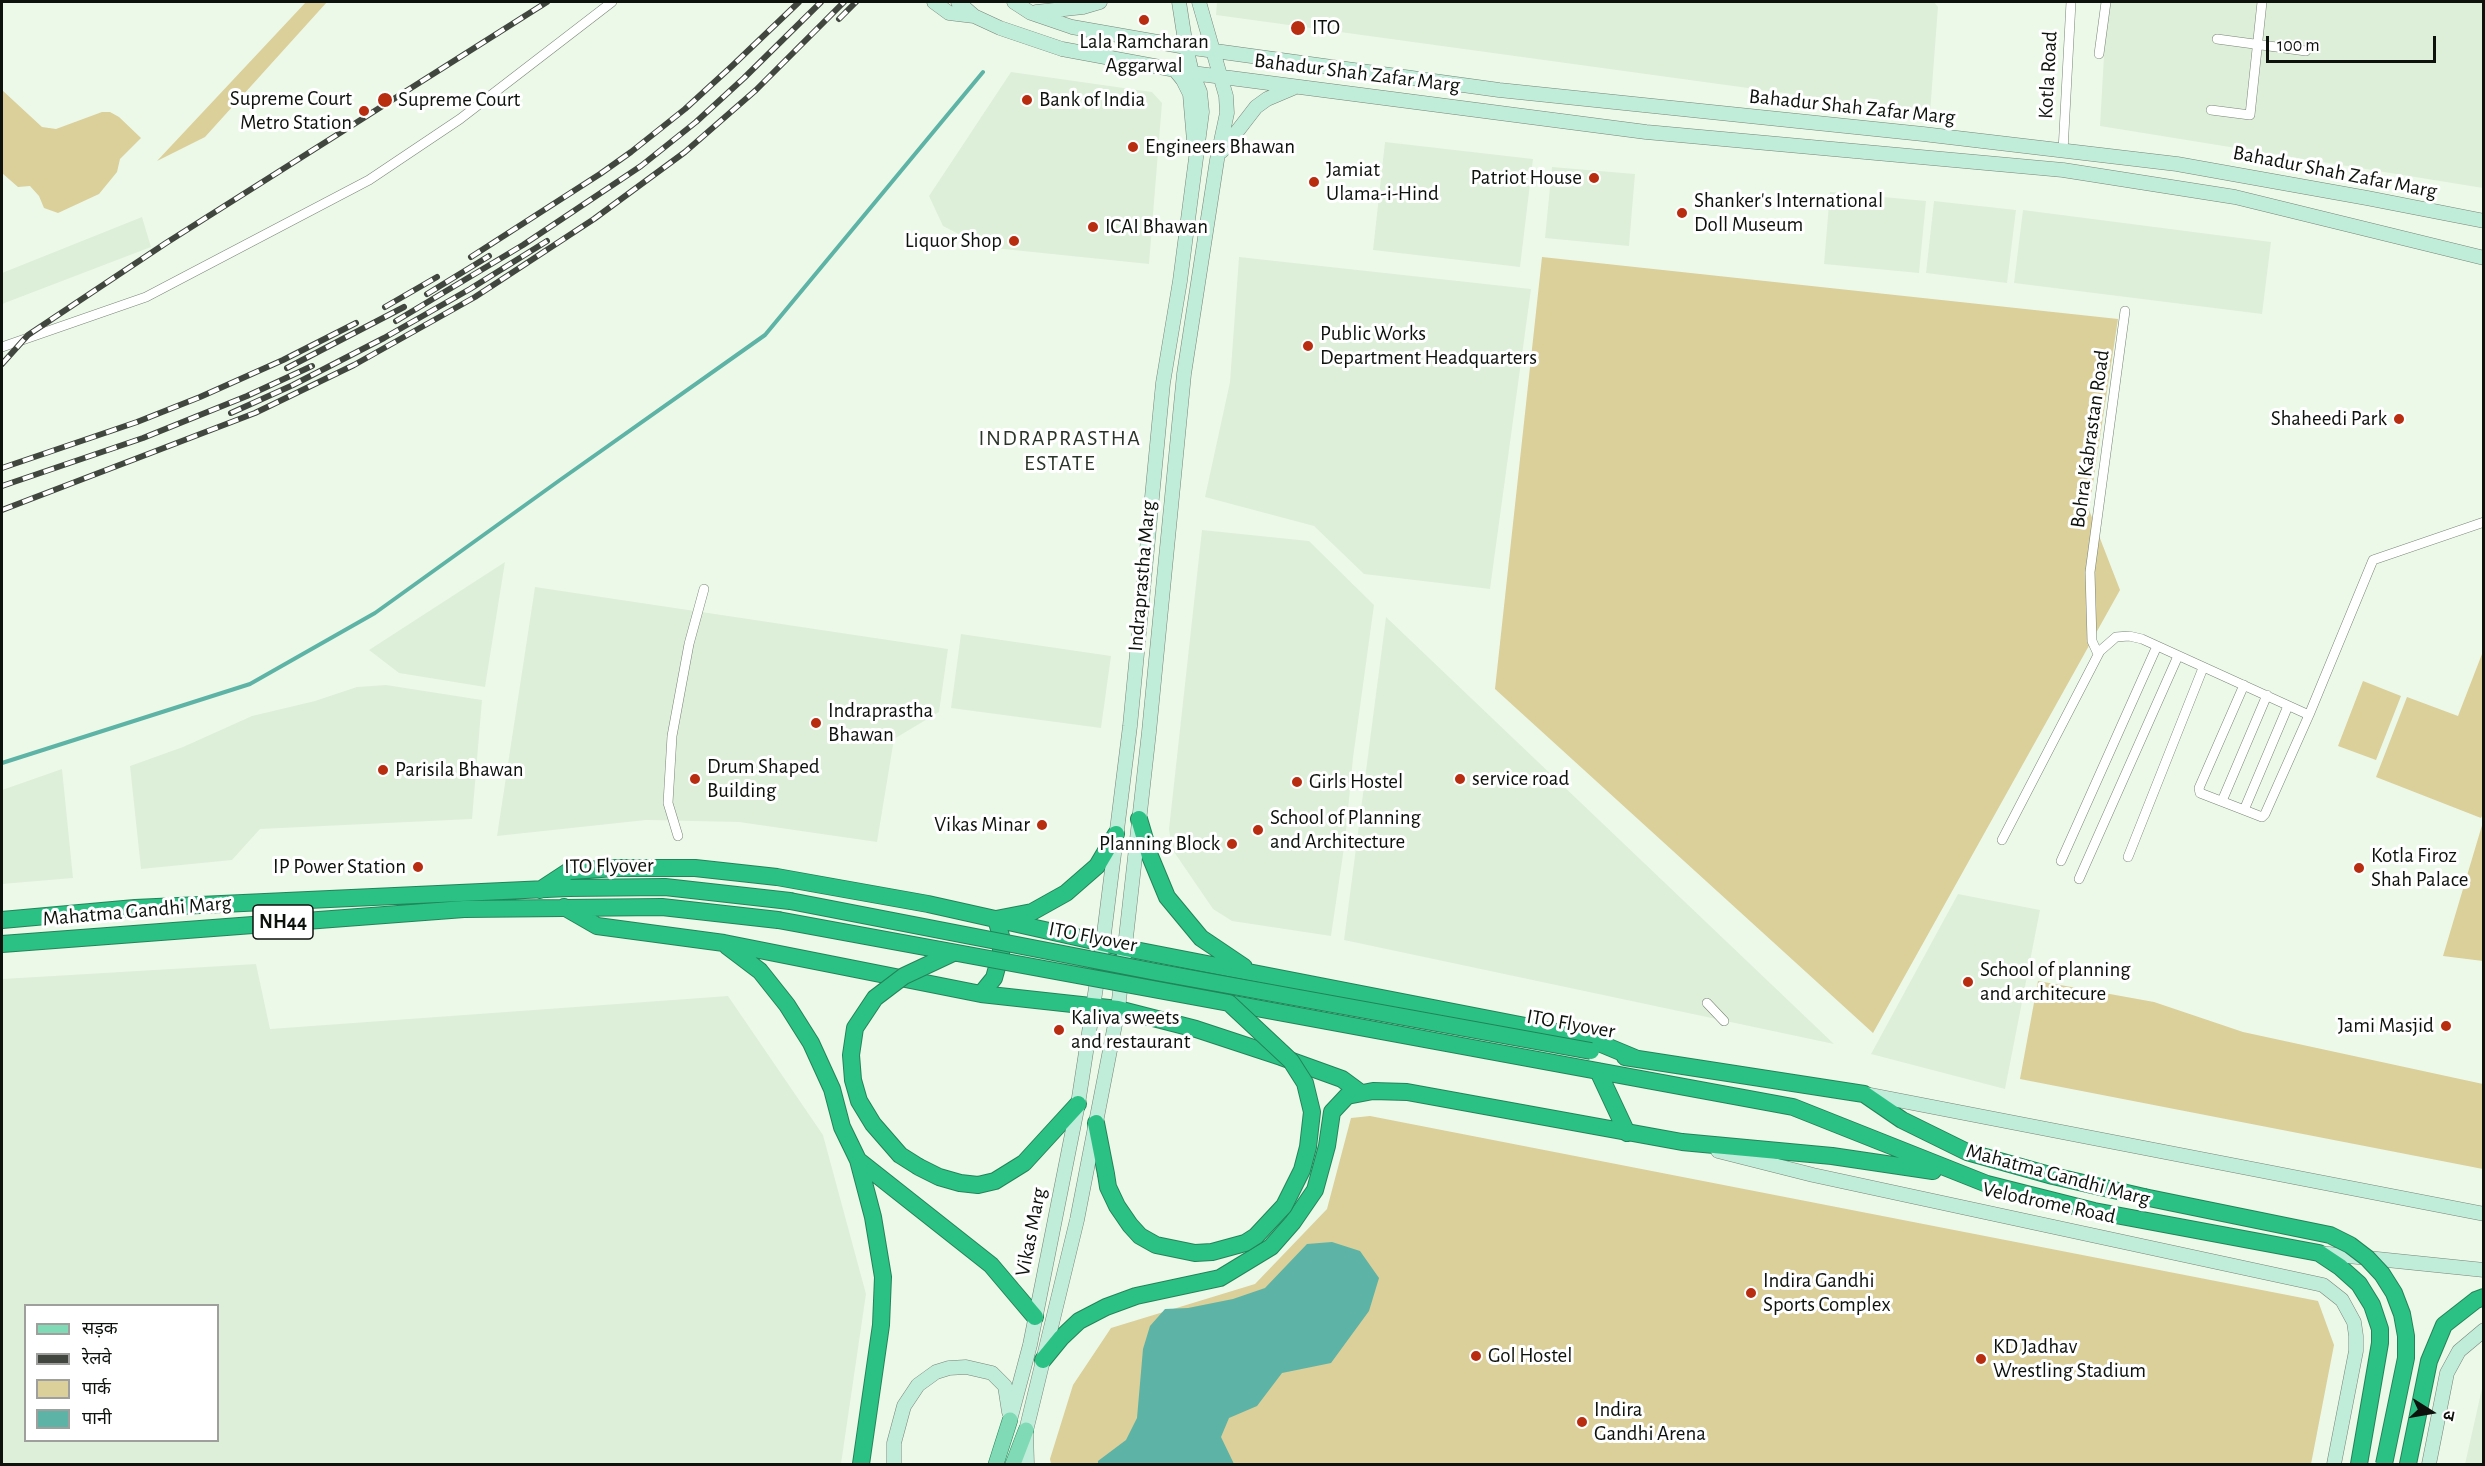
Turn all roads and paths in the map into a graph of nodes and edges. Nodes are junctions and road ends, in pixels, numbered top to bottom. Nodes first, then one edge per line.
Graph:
1 (612, 2) edge
2 (934, 2) edge
3 (958, 2) edge
4 (1014, 2) edge
5 (1100, 2) edge
6 (1179, 2) edge
7 (1198, 2) edge
8 (2071, 2) edge
9 (2106, 2) edge
10 (2262, 2) edge
11 (1031, 13) junction
12 (974, 16) junction
13 (2217, 39) dead end
14 (2258, 44) junction
15 (1186, 46) junction
16 (1213, 51) junction
17 (2306, 51) dead end
18 (2099, 54) dead end
19 (1175, 70) junction
20 (1192, 73) junction
21 (1220, 77) junction
22 (1298, 87) junction
23 (2211, 110) dead end
24 (2063, 151) junction
25 (1197, 155) junction
26 (1217, 160) junction
27 (2484, 222) edge
28 (2484, 258) edge
29 (2126, 311) dead end
30 (2, 347) edge
31 (2484, 522) edge
32 (704, 589) dead end
33 (2157, 646) junction
34 (2098, 654) junction
35 (2178, 656) junction
36 (2203, 668) junction
37 (2244, 685) junction
38 (2266, 695) junction
39 (2289, 706) junction
40 (2309, 715) junction
41 (2222, 801) junction
42 (2244, 810) junction
43 (1139, 819) junction
44 (1116, 834) junction
45 (678, 836) dead end
46 (2002, 840) dead end
47 (2128, 857) dead end
48 (2061, 861) dead end
49 (2079, 879) dead end
50 (540, 890) junction
51 (564, 907) junction
52 (996, 919) junction
53 (2, 920) edge
54 (1103, 942) junction
55 (724, 943) junction
56 (2, 944) edge
57 (1125, 948) junction
58 (953, 953) junction
59 (1250, 972) junction
60 (981, 994) junction
61 (1229, 1003) junction
62 (1707, 1003) dead end
63 (1092, 1005) junction
64 (1118, 1009) junction
65 (1724, 1021) dead end
66 (1635, 1058) junction
67 (1591, 1070) junction
68 (1361, 1093) junction
69 (1864, 1094) junction
70 (1078, 1104) junction
71 (1096, 1123) junction
72 (1627, 1133) junction
73 (1682, 1142) junction
74 (858, 1160) junction
75 (1961, 1175) junction
76 (2484, 1214) edge
77 (2319, 1253) junction
78 (2484, 1270) edge
79 (2480, 1298) edge
80 (1035, 1317) junction
81 (2484, 1330) edge
82 (1043, 1360) junction
83 (1010, 1420) junction
84 (1026, 1430) junction
85 (861, 1464) edge
86 (894, 1464) edge
87 (996, 1464) edge
88 (1013, 1464) edge
89 (1020, 1464) edge
90 (1027, 1464) edge
91 (2334, 1464) edge
92 (2359, 1464) edge
93 (2384, 1464) edge
94 (2408, 1464) edge
95 (2429, 1464) edge

1 - 30 street
2 - 12 main road
3 - 12 main road
4 - 11 main road
5 - 11 main road
6 - 15 main road, Indraprastha Marg
7 - 16 main road, Indraprastha Marg
8 - 24 street, Kotla Road
9 - 18 street
10 - 14 street
11 - 15 main road
12 - 19 main road
13 - 14 street
14 - 17 street
14 - 23 street
15 - 16 main road, Bahadur Shah Zafar Marg
15 - 20 main road, Indraprastha Marg
16 - 21 main road, Indraprastha Marg
16 - 24 main road, Bahadur Shah Zafar Marg
19 - 20 main road
19 - 25 main road
20 - 21 main road, Bahadur Shah Zafar Marg
20 - 25 main road, Indraprastha Marg
21 - 22 main road, Bahadur Shah Zafar Marg
21 - 26 main road, Indraprastha Marg
22 - 26 main road
22 - 28 main road, Bahadur Shah Zafar Marg
24 - 27 main road, Bahadur Shah Zafar Marg
25 - 44 main road, Indraprastha Marg
26 - 43 main road, Indraprastha Marg
29 - 34 street, Bohra Kabrastan Road
31 - 40 street
32 - 45 street
33 - 34 street
33 - 35 street
33 - 48 street
34 - 46 street
35 - 36 street
35 - 49 street
36 - 37 street
36 - 47 street
37 - 38 street
37 - 41 street
38 - 39 street
38 - 41 street
39 - 40 street
39 - 42 street
40 - 42 street
41 - 42 street
43 - 57 main road, Indraprastha Marg
43 - 59 highway
44 - 52 highway
44 - 54 main road, Indraprastha Marg
50 - 52 highway
50 - 53 highway, Mahatma Gandhi Marg / NH44
50 - 66 highway, ITO Flyover / NH44, bridge
51 - 55 highway
51 - 56 highway, Mahatma Gandhi Marg / NH44
51 - 58 highway, ITO Flyover / NH44, bridge
52 - 54 highway
52 - 60 highway
54 - 57 highway
54 - 63 main road, Indraprastha Marg
55 - 60 highway
55 - 74 highway
57 - 59 highway
57 - 64 main road, Indraprastha Marg
58 - 61 highway, ITO Flyover, bridge
58 - 70 highway, bridge
59 - 66 highway
60 - 63 highway
61 - 67 highway, ITO Flyover
61 - 71 highway, bridge
62 - 65 street
63 - 64 highway
63 - 70 main road, Vikas Marg
64 - 68 highway
64 - 71 main road, Vikas Marg
66 - 69 highway, Mahatma Gandhi Marg
67 - 72 highway
67 - 75 highway, Mahatma Gandhi Marg
68 - 72 highway
68 - 82 highway
69 - 76 main road, Mahatma Gandhi Marg
69 - 93 highway, bridge
70 - 80 main road, Vikas Marg
71 - 82 main road, Vikas Marg
72 - 73 highway
73 - 75 highway
73 - 91 main road, Velodrome Road
74 - 80 highway
74 - 85 highway
75 - 77 highway, Mahatma Gandhi Marg
77 - 78 main road, Mahatma Gandhi Marg
77 - 92 highway
79 - 94 highway
80 - 83 main road, Vikas Marg
81 - 95 main road
82 - 84 main road, Vikas Marg
83 - 86 main road
83 - 87 main road, Vikas Marg
84 - 88 main road, Vikas Marg
84 - 89 main road, Vikas Marg
84 - 90 main road

